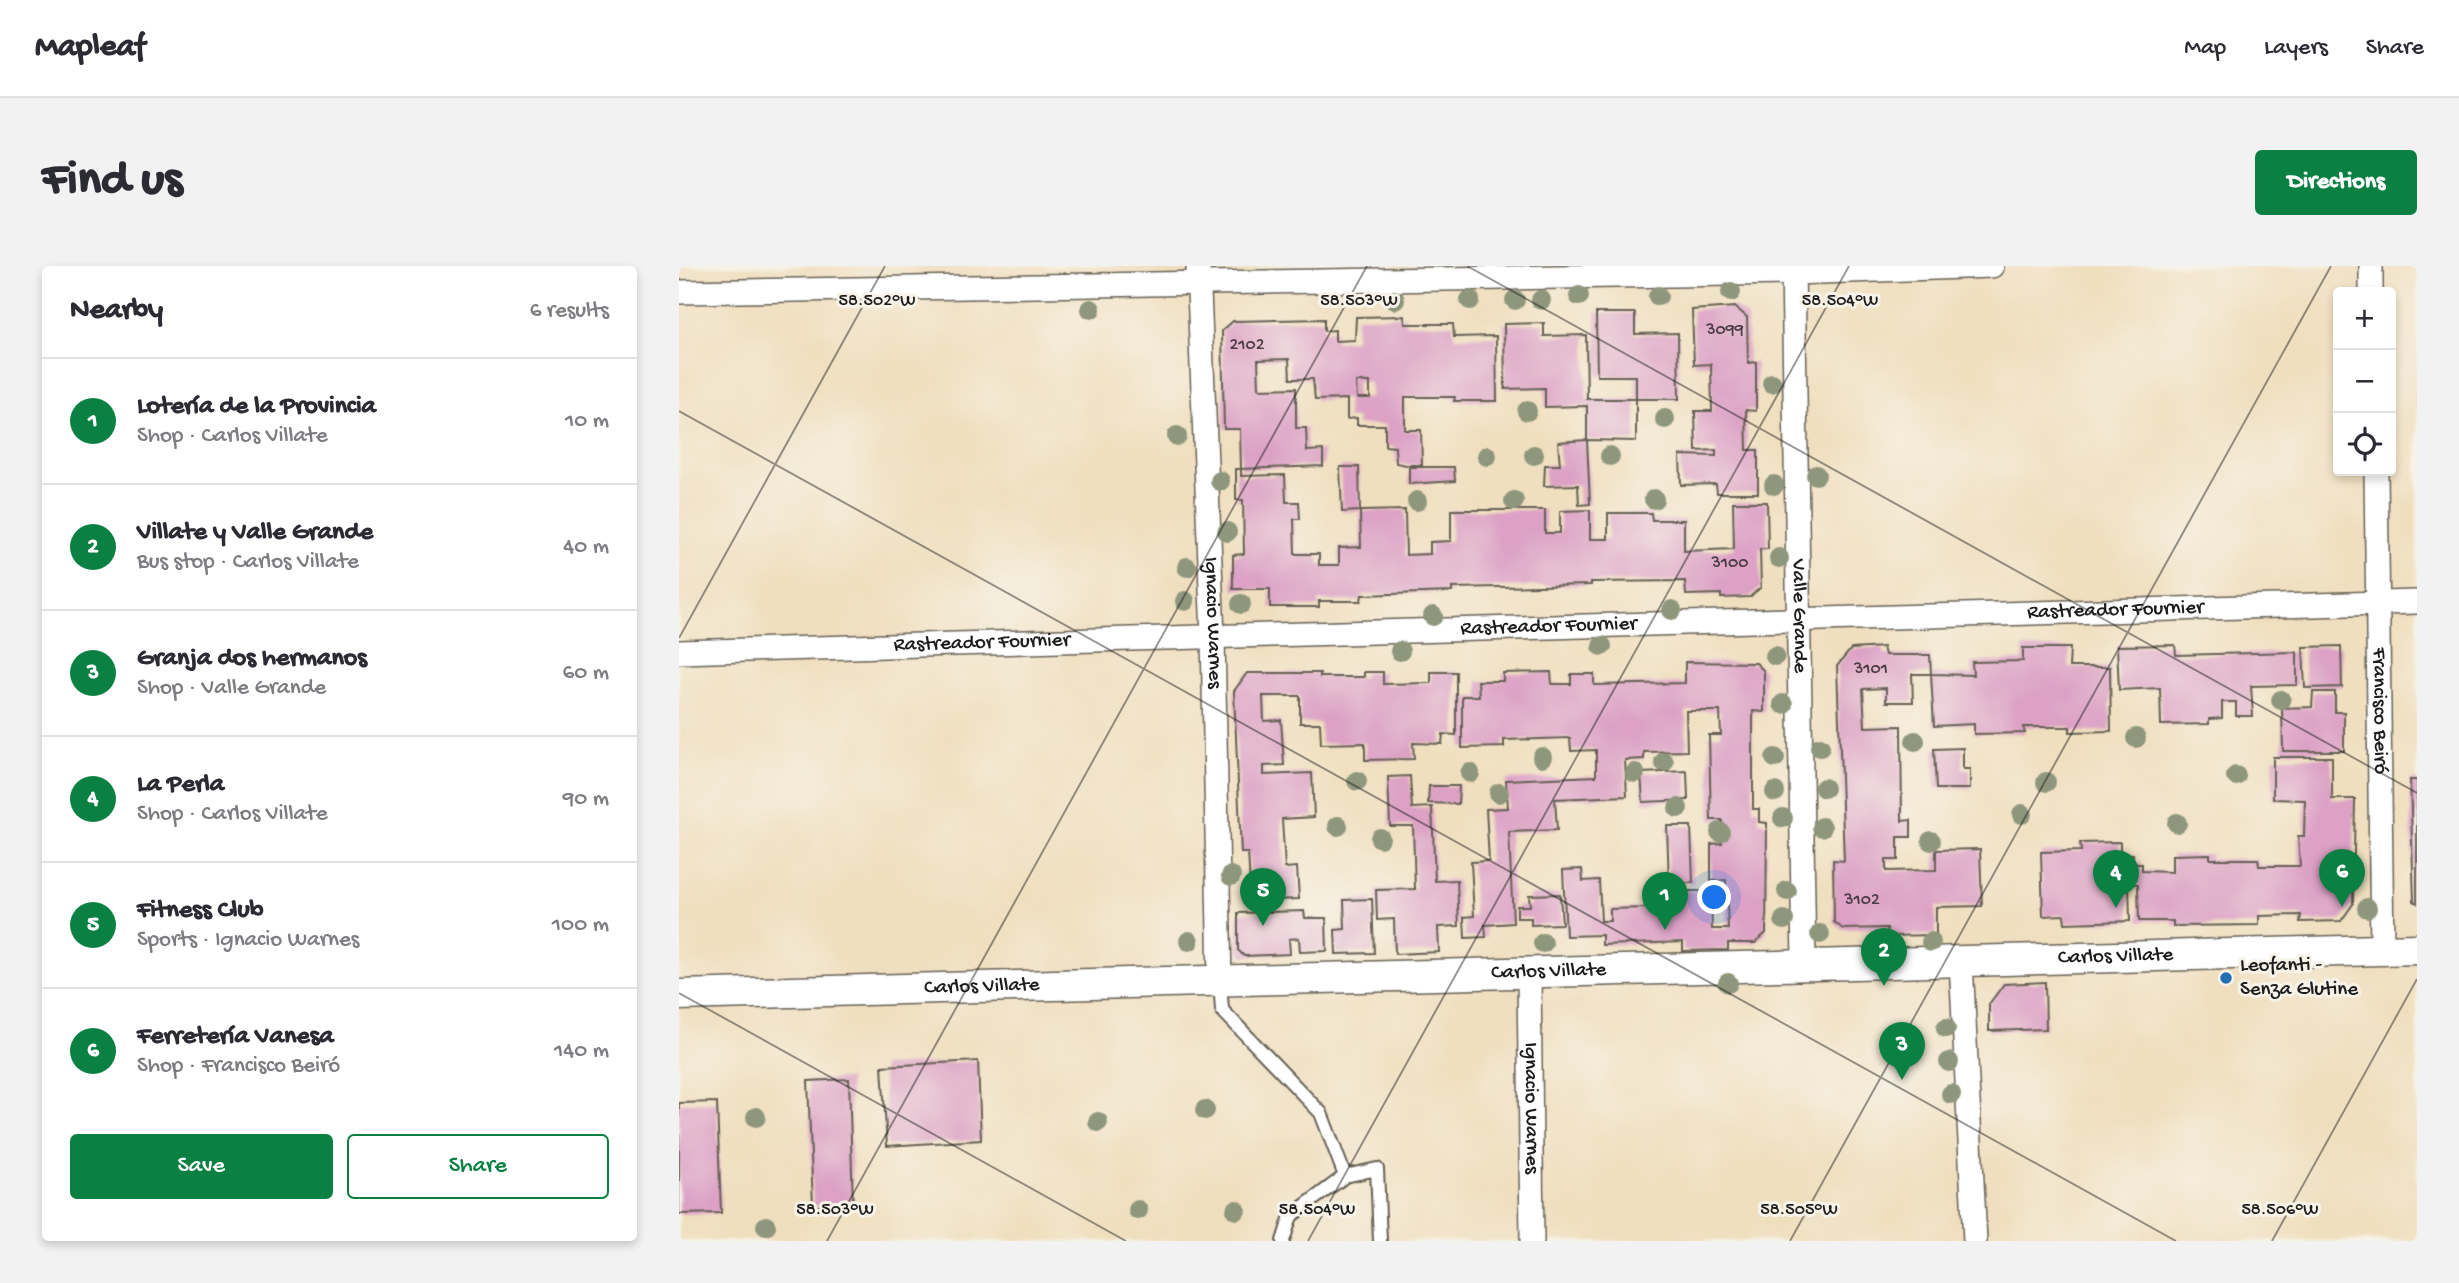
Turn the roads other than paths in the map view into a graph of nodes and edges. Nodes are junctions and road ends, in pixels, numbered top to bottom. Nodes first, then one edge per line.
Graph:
1 (1992, 266) edge
2 (2371, 266) edge
3 (1793, 270) edge
4 (1198, 274) edge
5 (2371, 287) edge
6 (679, 292) edge
7 (2375, 476) edge
8 (2417, 602) edge
9 (2379, 603) junction
10 (1799, 619) junction
11 (1213, 637) junction
12 (679, 652) edge
13 (2417, 949) edge
14 (2382, 950) junction
15 (1961, 961) junction
16 (1804, 965) junction
17 (1529, 973) junction
18 (1220, 981) junction
19 (679, 995) edge
20 (1345, 1176) junction
21 (1283, 1241) edge
22 (1380, 1241) edge
23 (1532, 1241) edge
24 (1975, 1241) edge

1 - 3 street
2 - 5 street
3 - 4 street
3 - 10 street, Valle Grande
4 - 6 street
4 - 11 street, Ignacio Warnes
7 - 9 street, Francisco Beiró
8 - 9 street, Rastreador Fournier
9 - 10 street, Rastreador Fournier
9 - 14 street, Francisco Beiró
10 - 11 street, Rastreador Fournier
10 - 16 street, Valle Grande
11 - 12 street, Rastreador Fournier
11 - 18 street, Ignacio Warnes
13 - 14 street, Carlos Villate
14 - 15 street, Carlos Villate
15 - 16 street, Carlos Villate
15 - 24 street
16 - 17 street, Carlos Villate
17 - 18 street, Carlos Villate
17 - 23 street, Ignacio Warnes
18 - 19 street, Carlos Villate
18 - 20 lane
20 - 21 lane
20 - 22 lane

